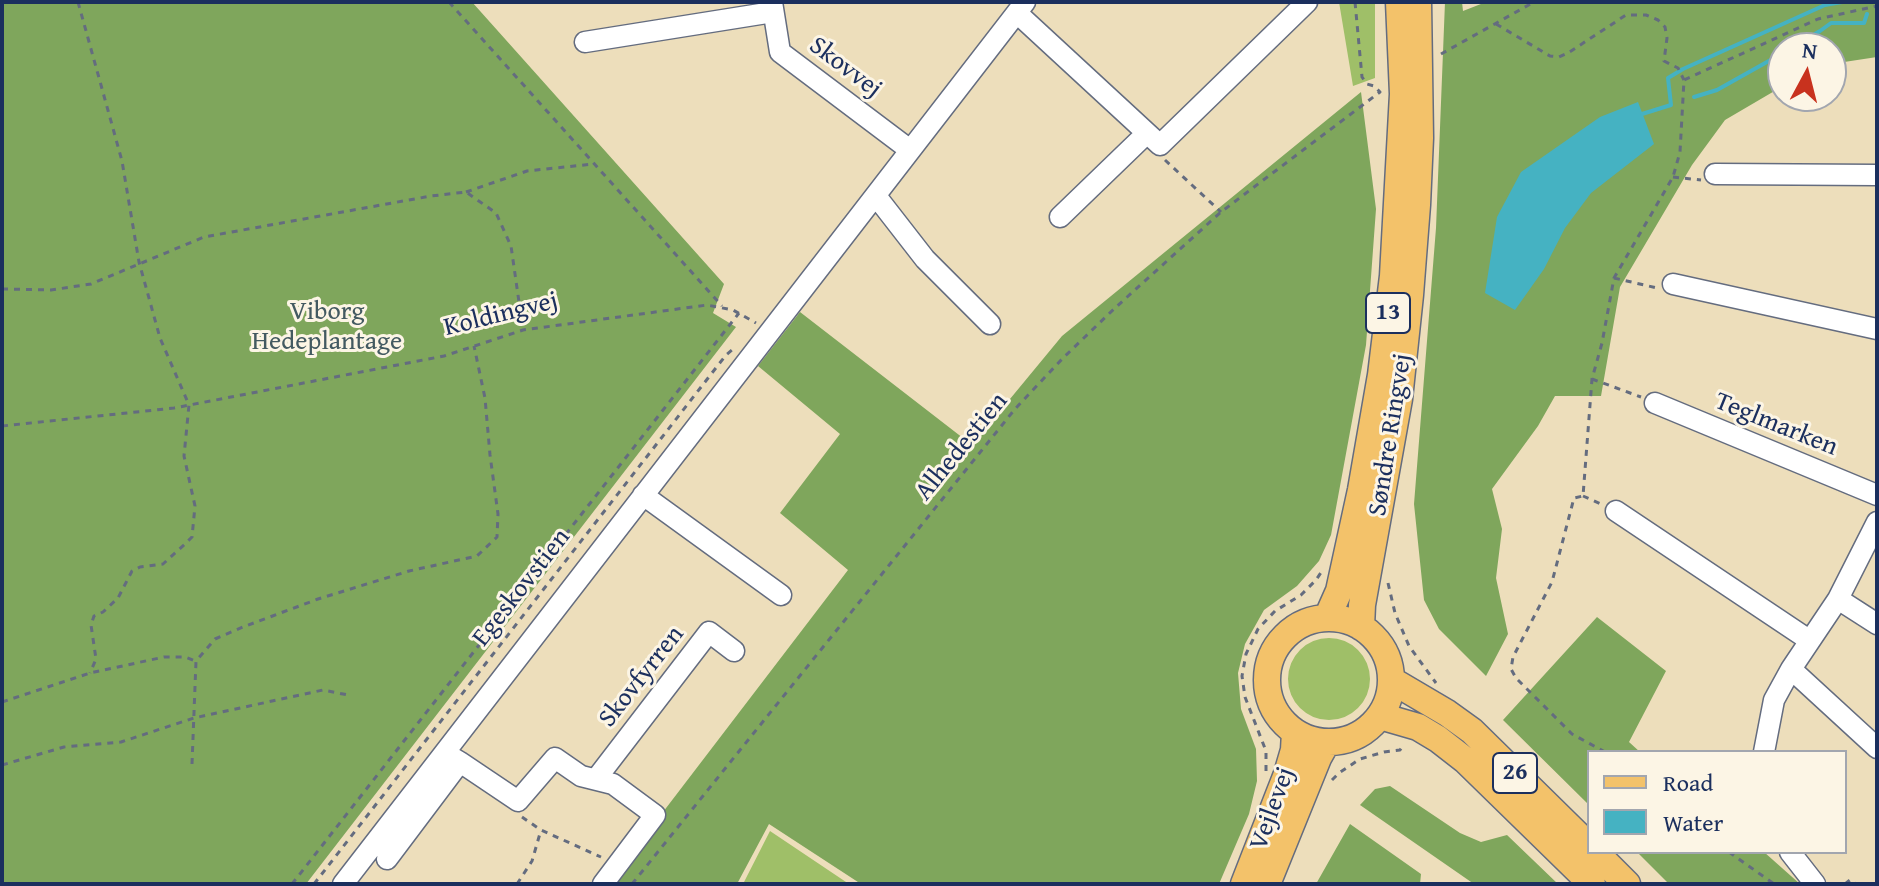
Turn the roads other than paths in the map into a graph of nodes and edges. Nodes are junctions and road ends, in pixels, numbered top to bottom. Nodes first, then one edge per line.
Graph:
1 (1307, 2) edge
2 (1399, 2) edge
3 (1418, 2) edge
4 (773, 7) edge
5 (1021, 8) edge
6 (585, 42) dead end
7 (1153, 140) junction
8 (910, 150) junction
9 (1715, 174) road end
10 (1877, 175) edge
11 (876, 196) junction
12 (1060, 217) dead end
13 (1673, 284) road end
14 (990, 324) dead end
15 (1877, 329) edge
16 (1655, 403) road end
17 (643, 495) junction
18 (1877, 495) edge
19 (1616, 511) dead end
20 (1876, 525) edge
21 (781, 595) dead end
22 (1838, 599) junction
23 (1327, 618) junction
24 (1877, 624) edge
25 (1361, 627) junction
26 (1809, 640) junction
27 (734, 651) dead end
28 (1791, 669) junction
29 (1391, 680) junction
30 (1380, 716) junction
31 (1295, 732) junction
32 (1327, 742) junction
33 (1877, 748) edge
34 (1764, 750) edge
35 (453, 758) junction
36 (596, 779) junction
37 (1587, 844) edge
38 (1597, 854) edge
39 (1792, 854) edge
40 (387, 859) dead end
41 (343, 884) edge
42 (603, 884) edge
43 (1244, 884) edge
44 (1267, 884) edge
45 (1592, 884) edge
46 (1627, 884) edge
47 (1815, 884) edge

1 - 7 street
2 - 23 main road, Søndre Ringvej / 13
3 - 25 main road, Søndre Ringvej / 13
4 - 6 street, Skovvej
4 - 8 street, Skovvej
5 - 7 street
5 - 8 street
7 - 12 street
8 - 11 street
9 - 10 street
11 - 14 street
11 - 17 street
13 - 15 street
16 - 18 street, Teglmarken
17 - 21 street
17 - 35 street
19 - 26 street
20 - 22 street
22 - 24 street
22 - 26 street
23 - 25 main road
23 - 31 main road
25 - 29 main road
26 - 28 street
27 - 36 street, Skovfyrren
28 - 33 street
28 - 34 street
29 - 30 main road
29 - 37 main road, 26
30 - 32 main road
30 - 45 main road, 26
31 - 32 main road
31 - 43 main road, Vejlevej
32 - 44 main road, Vejlevej
35 - 36 street
35 - 40 street
35 - 41 street
36 - 42 street
38 - 46 main road
39 - 47 street

